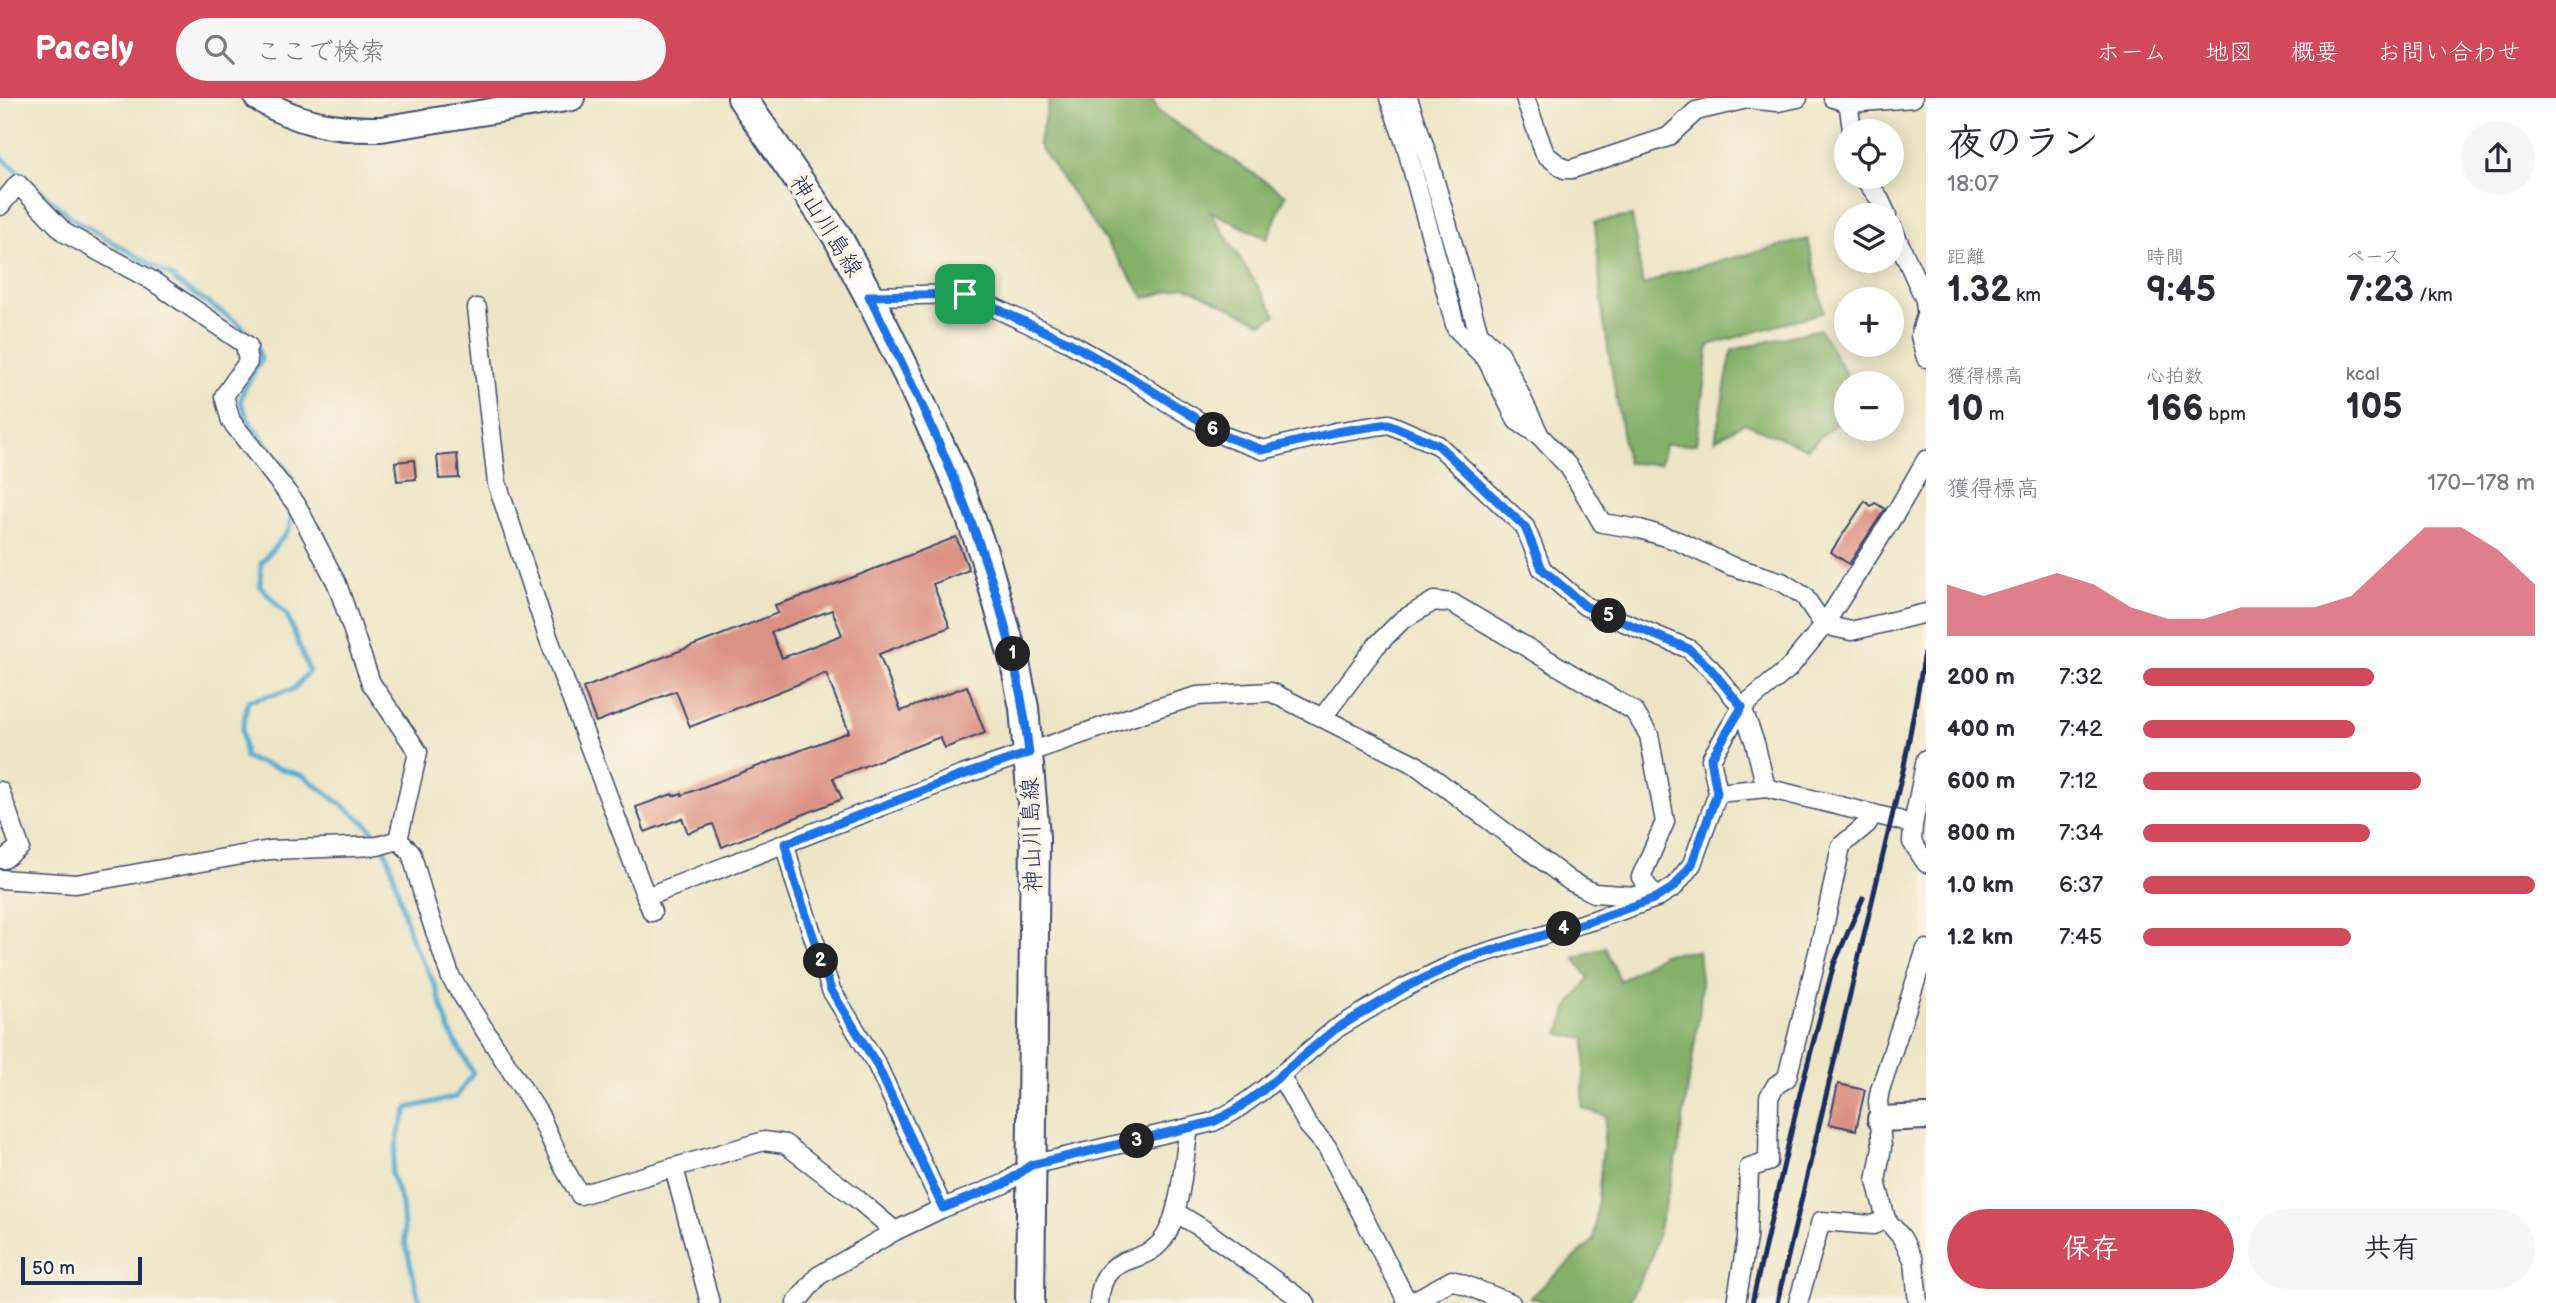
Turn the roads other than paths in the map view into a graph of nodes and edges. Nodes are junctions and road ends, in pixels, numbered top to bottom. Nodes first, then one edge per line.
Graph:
1 (257, 98) edge
2 (572, 98) edge
3 (742, 98) edge
4 (1389, 98) edge
5 (1408, 98) edge
6 (1525, 98) edge
7 (1798, 98) edge
8 (1913, 98) edge
9 (1844, 100) edge
10 (1926, 100) edge
11 (1849, 119) edge
12 (0, 206) edge
13 (1904, 254) edge
14 (869, 296) junction
15 (477, 308) dead end
16 (1926, 313) edge
17 (1926, 358) edge
18 (1541, 436) junction
19 (1926, 460) edge
20 (1926, 613) edge
21 (1824, 625) junction
22 (1742, 707) junction
23 (1322, 718) junction
24 (1029, 753) junction
25 (1926, 759) edge
26 (1766, 788) junction
27 (0, 791) edge
28 (1717, 793) junction
29 (1873, 814) junction
30 (1913, 825) junction
31 (388, 843) junction
32 (785, 844) junction
33 (0, 859) edge
34 (1926, 863) edge
35 (0, 879) edge
36 (1656, 898) junction
37 (1926, 949) edge
38 (1280, 1075) junction
39 (1926, 1117) edge
40 (1880, 1119) junction
41 (1189, 1128) junction
42 (1031, 1165) junction
43 (674, 1168) junction
44 (943, 1208) junction
45 (1175, 1212) junction
46 (1885, 1219) junction
47 (895, 1231) junction
48 (710, 1303) edge
49 (798, 1303) edge
50 (1030, 1303) edge
51 (1100, 1303) edge
52 (1306, 1303) edge
53 (1409, 1303) edge
54 (1511, 1303) edge
55 (1736, 1303) edge
56 (1798, 1303) edge
57 (1918, 1303) edge

1 - 2 main road
3 - 14 main road, 神山川島線
4 - 18 street
5 - 18 street
6 - 7 street
8 - 9 street
8 - 10 street
9 - 11 street
12 - 31 street
13 - 16 street
14 - 22 street
14 - 24 main road, 神山川島線
15 - 32 street
16 - 17 street
18 - 21 street
19 - 21 street
20 - 21 street
21 - 22 street
22 - 26 street
22 - 28 street
23 - 24 street
23 - 36 street
23 - 36 street
24 - 32 street
24 - 42 main road, 神山川島線
25 - 30 street
26 - 28 street
26 - 29 street
27 - 33 street
28 - 36 street
29 - 30 street
29 - 55 street
30 - 34 street
31 - 35 street
31 - 43 street
32 - 44 street
36 - 38 street
37 - 40 street
38 - 41 street
38 - 53 street
39 - 40 main road
40 - 46 street
41 - 42 street
41 - 45 street
42 - 44 street
42 - 50 main road, 神山川島線
43 - 47 street
43 - 48 street
44 - 47 street
45 - 51 street
45 - 52 street
46 - 56 street
46 - 57 street
47 - 49 street
53 - 54 street

